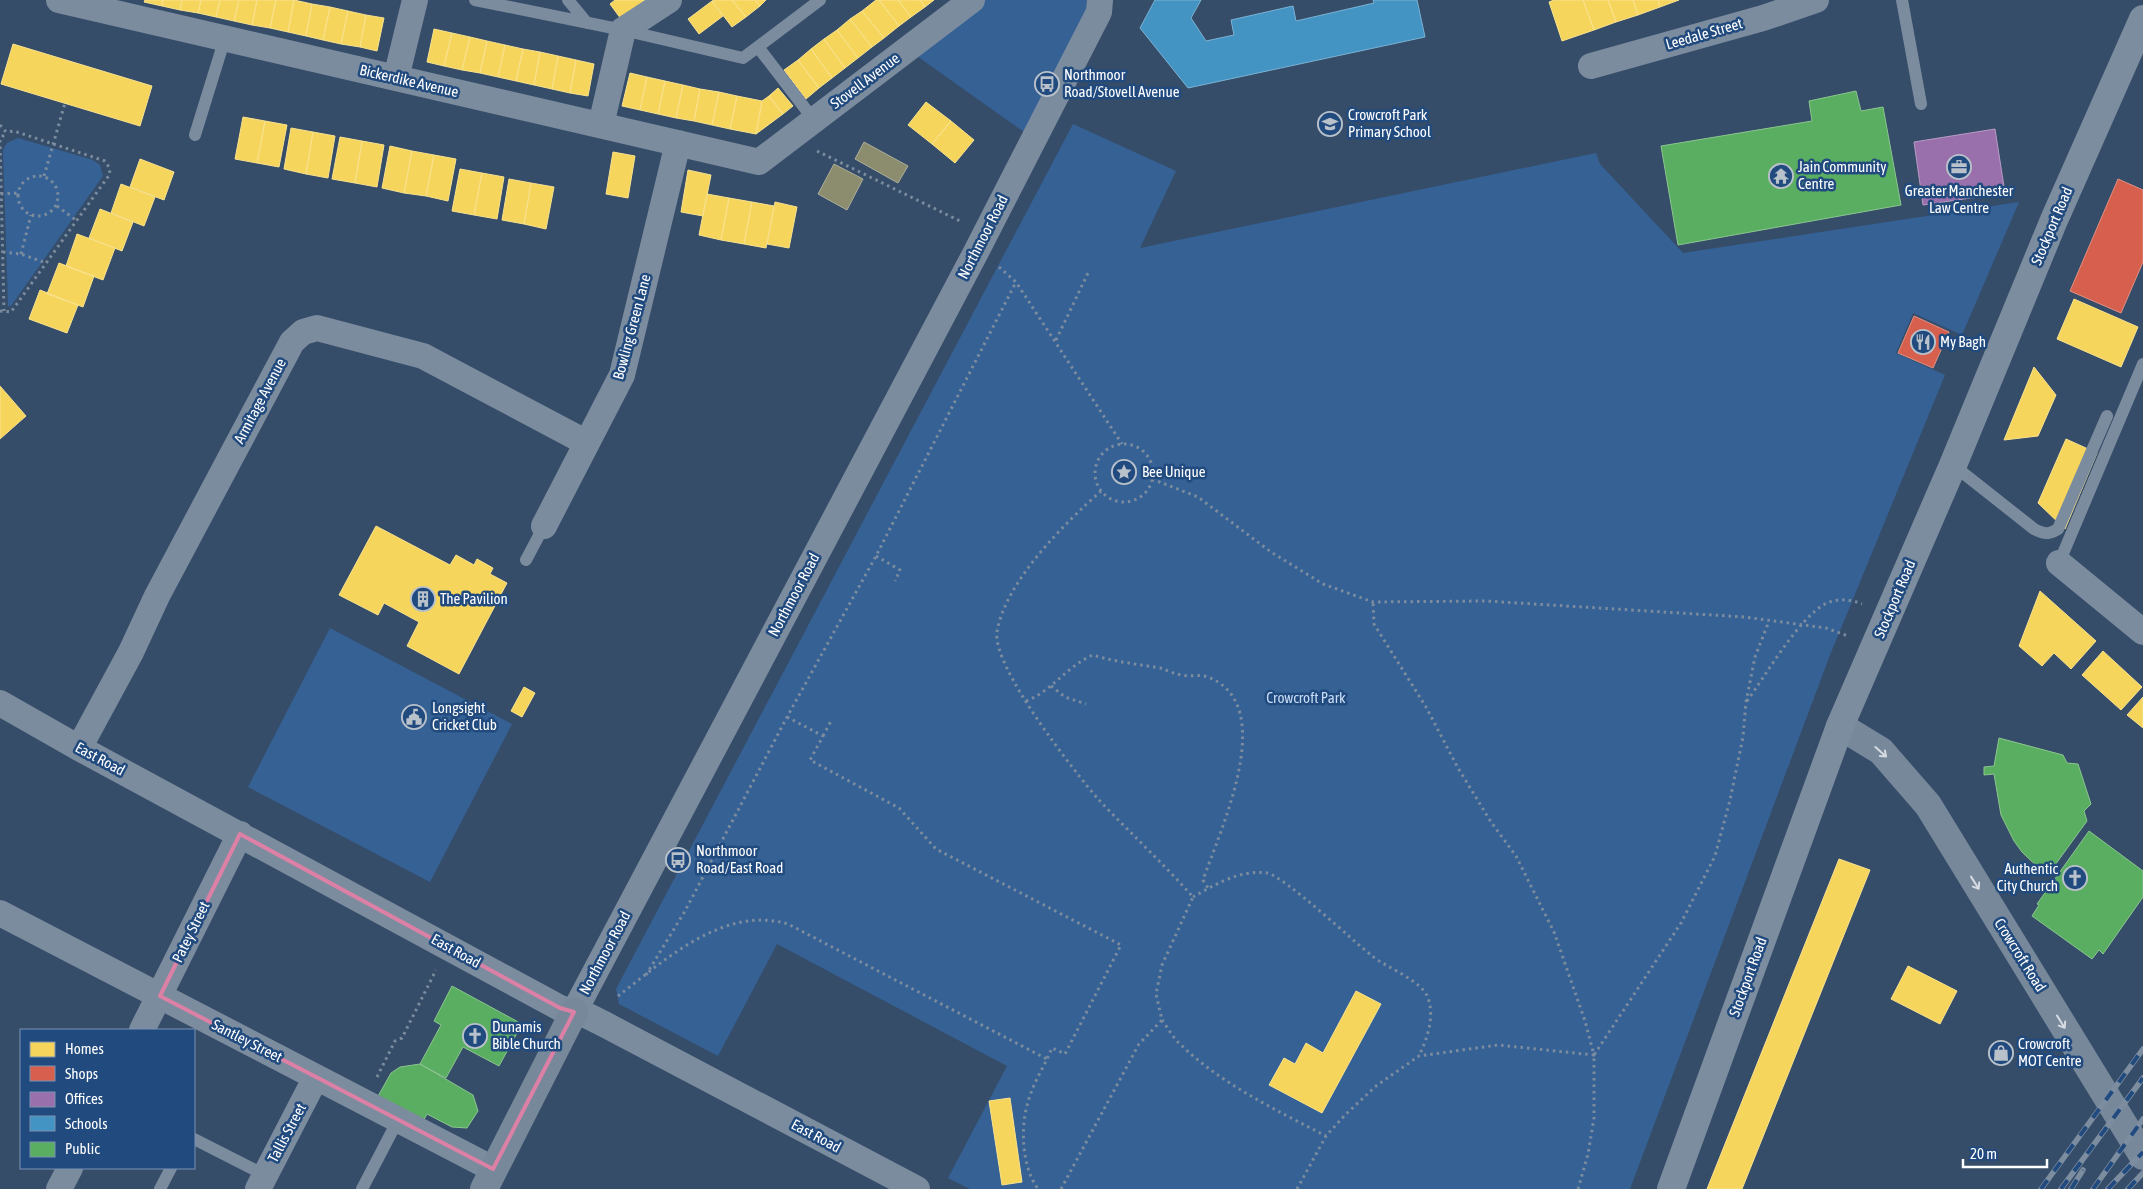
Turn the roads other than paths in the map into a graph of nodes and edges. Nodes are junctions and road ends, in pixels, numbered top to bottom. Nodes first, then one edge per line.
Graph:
1 (59, 0) edge
2 (415, 0) edge
3 (475, 0) edge
4 (568, 0) edge
5 (669, 0) edge
6 (820, 0) edge
7 (972, 0) edge
8 (1100, 0) edge
9 (1816, 0) edge
10 (1902, 0) edge
11 (2143, 19) edge
12 (587, 23) junction
13 (623, 30) junction
14 (225, 38) junction
15 (758, 48) junction
16 (1591, 66) dead end
17 (396, 78) junction
18 (1921, 104) dead end
19 (814, 120) junction
20 (601, 126) junction
21 (195, 135) dead end
22 (678, 144) junction
23 (759, 162) joint
24 (2143, 364) edge
25 (2107, 416) dead end
26 (586, 444) junction
27 (1953, 465) junction
28 (544, 526) joint
29 (526, 560) dead end
30 (2059, 563) joint
31 (2142, 629) edge
32 (0, 703) edge
33 (1840, 726) junction
34 (79, 748) junction
35 (240, 834) junction
36 (0, 913) edge
37 (160, 996) junction
38 (574, 1012) junction
39 (143, 1029) edge
40 (316, 1077) junction
41 (398, 1120) junction
42 (195, 1140) edge
43 (2143, 1156) edge
44 (69, 1169) edge
45 (170, 1169) edge
46 (489, 1179) edge
47 (262, 1182) edge
48 (59, 1189) edge
49 (160, 1189) edge
50 (362, 1189) edge
51 (917, 1189) edge
52 (1670, 1189) edge

1 - 14 street, Bickerdike Avenue
2 - 17 street
3 - 12 lane
4 - 12 lane
5 - 13 street
6 - 15 lane
7 - 19 street, Stovell Avenue
8 - 38 street, Northmoor Road
9 - 16 street, Leedale Street
10 - 18 lane
11 - 27 highway, Stockport Road
12 - 13 lane
13 - 15 lane
13 - 20 street
14 - 17 street, Bickerdike Avenue
14 - 21 lane
15 - 19 lane
17 - 20 street, Bickerdike Avenue
19 - 23 street, Stovell Avenue
20 - 22 street, Bickerdike Avenue
22 - 23 street, Bickerdike Avenue
22 - 26 street, Bowling Green Lane
24 - 30 lane
25 - 27 lane
26 - 28 street, Bowling Green Lane
26 - 34 street, Armitage Avenue
27 - 33 highway, Stockport Road
28 - 29 lane
30 - 31 street
32 - 34 street, East Road
33 -> 43 street, Crowcroft Road
33 - 52 highway, Stockport Road
34 - 35 street, East Road
35 - 37 street, Patey Street
35 - 38 street, East Road
36 - 37 street, Santley Street
37 - 39 street, Patey Street
37 - 40 street, Santley Street
38 - 46 street, Northmoor Road
38 - 51 street, East Road
40 - 41 street, Santley Street
40 - 47 street, Tallis Street
41 - 46 street, Santley Street
41 - 50 lane
42 - 47 lane
44 - 48 street
45 - 49 lane

